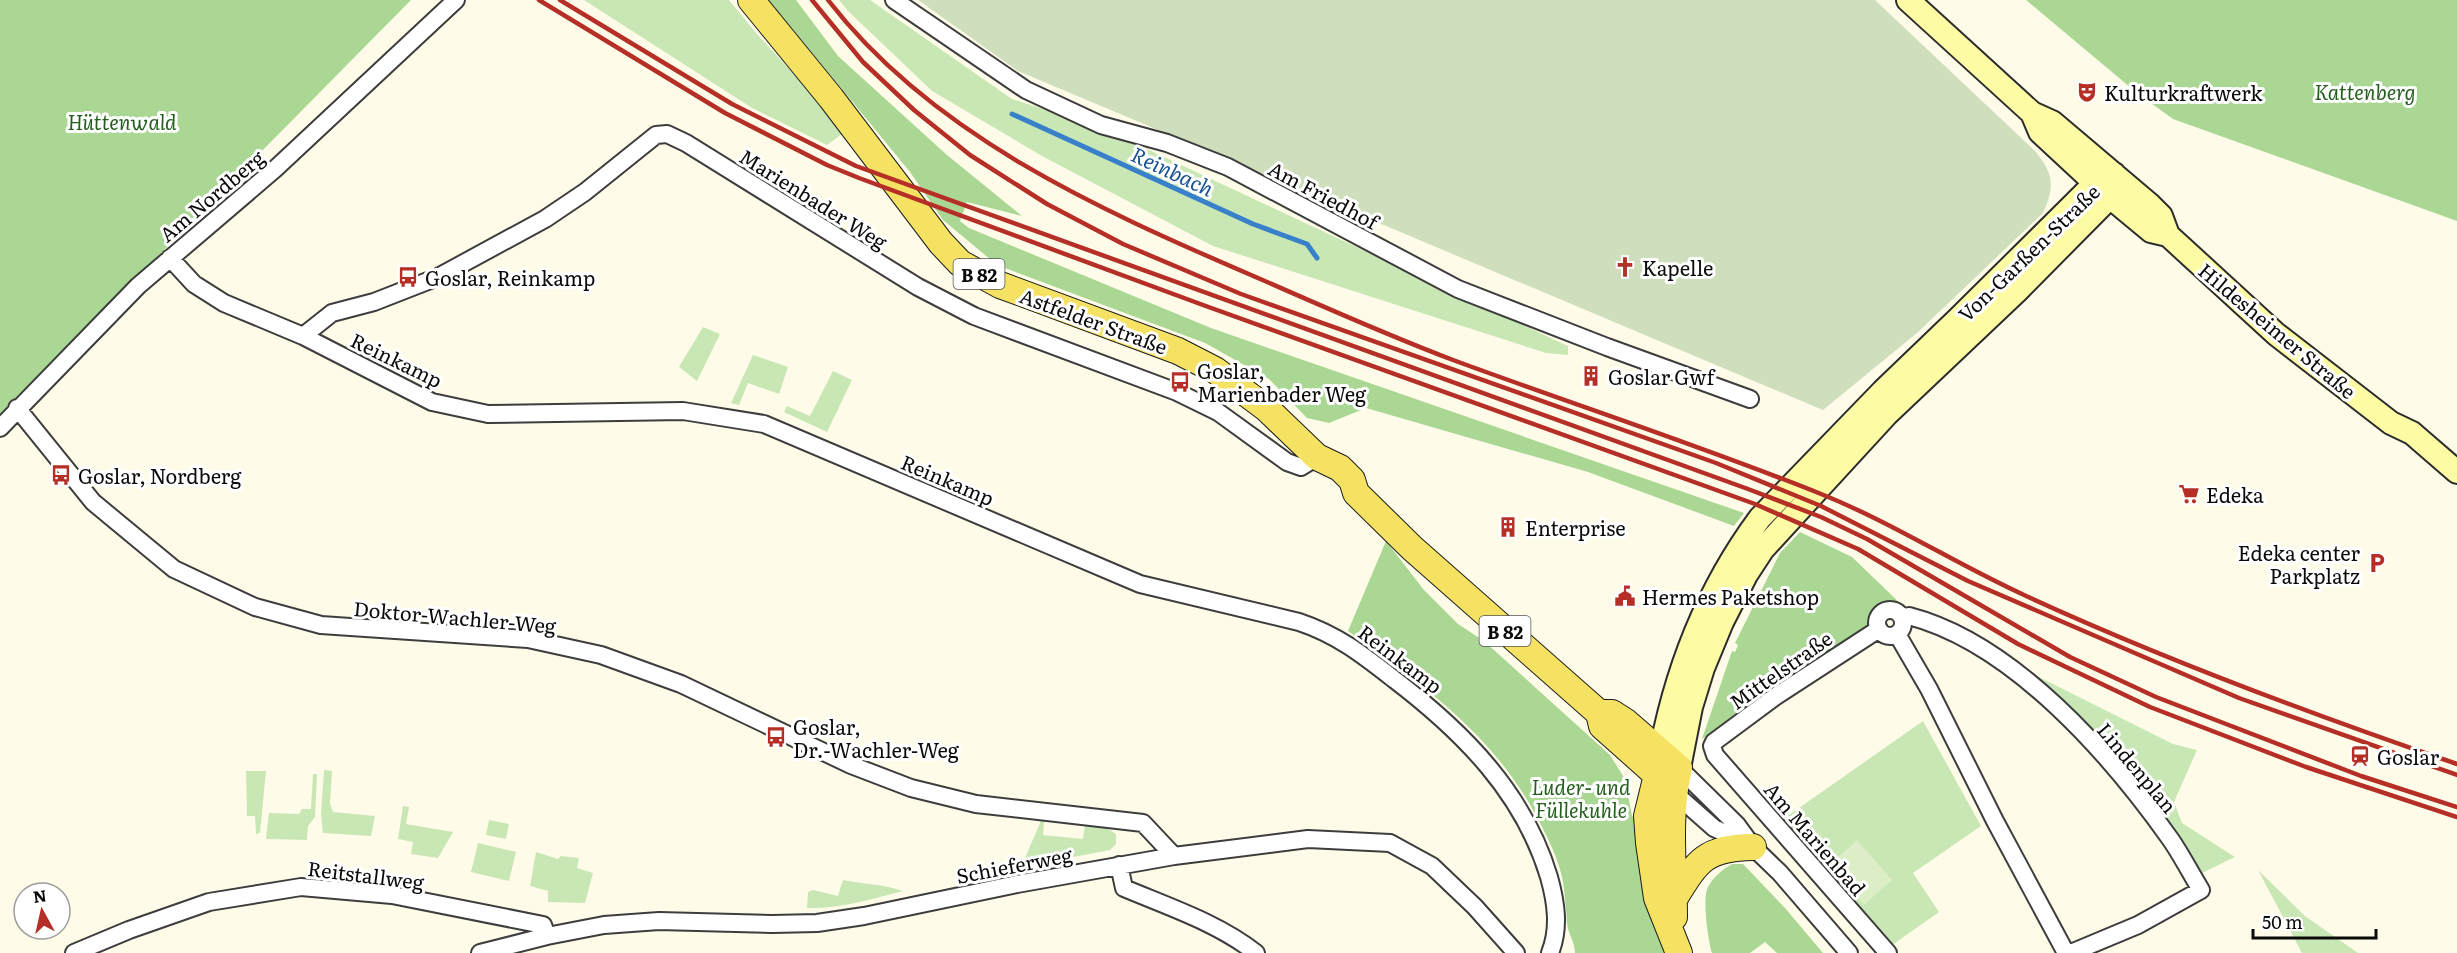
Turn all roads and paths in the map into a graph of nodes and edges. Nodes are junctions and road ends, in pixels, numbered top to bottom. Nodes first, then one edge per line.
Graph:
1 (456, 0) edge
2 (751, 0) edge
3 (894, 0) edge
4 (1908, 0) edge
5 (2106, 185) junction
6 (170, 258) junction
7 (303, 336) junction
8 (1750, 399) dead end
9 (17, 408) junction
10 (2391, 423) junction
11 (0, 428) edge
12 (1317, 457) junction
13 (2457, 472) edge
14 (2457, 487) edge
15 (1902, 618) junction
16 (1879, 629) junction
17 (1896, 634) junction
18 (1712, 750) joint
19 (1667, 771) junction
20 (1753, 847) junction
21 (1174, 856) junction
22 (1119, 865) junction
23 (1674, 898) junction
24 (547, 936) junction
25 (1676, 944) edge
26 (74, 953) edge
27 (480, 953) edge
28 (1256, 953) edge
29 (1516, 953) edge
30 (1550, 953) edge
31 (1849, 953) edge
32 (1888, 953) edge
33 (2066, 953) edge
34 (2071, 953) edge

1 - 6 street, Am Nordberg
2 - 12 main road, Astfelder Straße / B 82
3 - 8 street, Am Friedhof
4 - 5 main road, Hildesheimer Straße
5 - 10 main road, Hildesheimer Straße
5 - 19 main road, Von-Garßen-Straße
6 - 7 street, Reinkamp
6 - 9 street, Am Nordberg
7 - 12 street, Marienbader Weg
7 - 30 street, Reinkamp
9 - 11 street, Am Nordberg
9 - 21 street, Doktor-Wachler-Weg
10 - 13 main road, Hildesheimer Straße
10 - 14 main road, Hildesheimer Straße
12 - 19 main road, Astfelder Straße / B 82
15 - 16 street, Lindenplan
15 - 17 street
15 - 34 street, Lindenplan
16 - 17 street
16 - 18 street, Mittelstraße
17 - 33 street
18 - 32 street, Am Marienbad
19 - 20 street, Astfelder Straße
19 - 20 street, Astfelder Straße
19 - 23 main road, Von-Garßen-Straße
19 - 25 main road, Von-Garßen-Straße
20 - 23 main road
20 - 31 street, Astfelder Straße
21 - 22 street, Schieferweg
21 - 29 street, Schieferweg
22 - 24 street, Schieferweg
22 - 28 street
23 - 25 main road, Von-Garßen-Straße
24 - 26 street, Reitstallweg
24 - 27 street, Schieferweg

